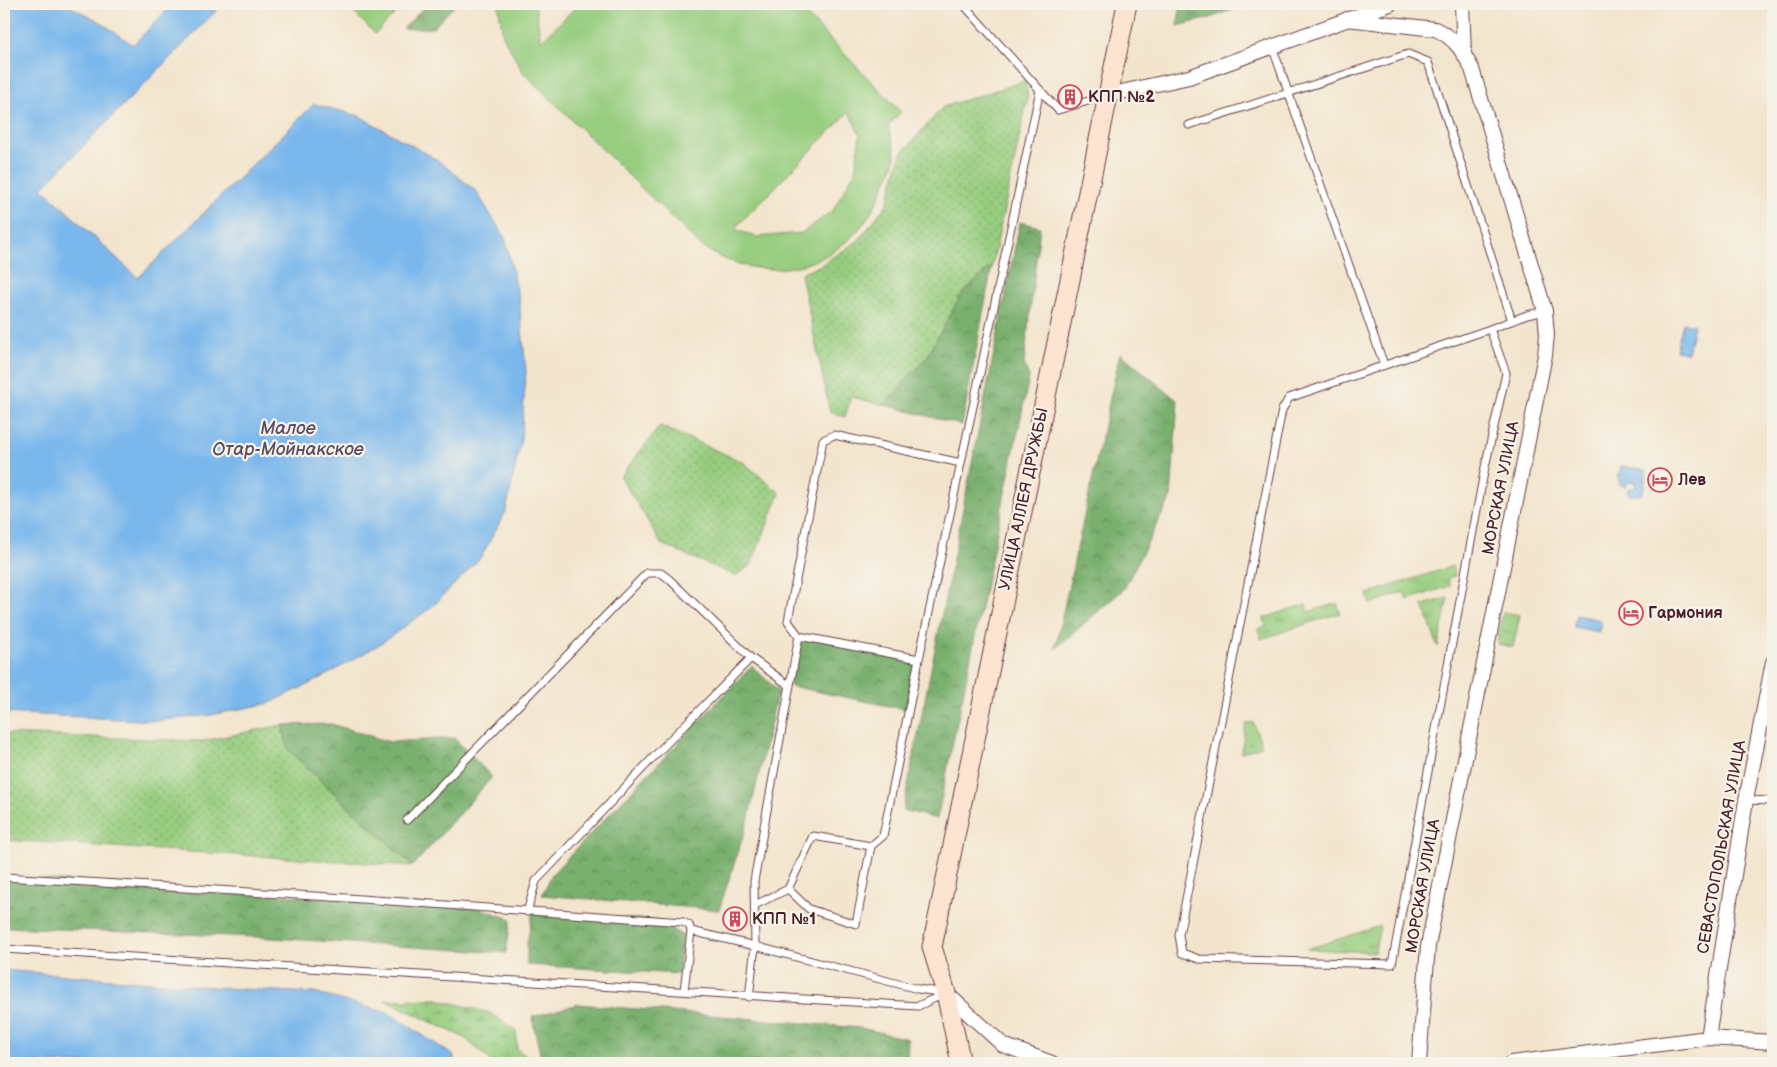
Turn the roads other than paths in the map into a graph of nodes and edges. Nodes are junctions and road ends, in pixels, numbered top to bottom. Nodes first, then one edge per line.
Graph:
1 (963, 4) edge
2 (1127, 4) edge
3 (1390, 4) edge
4 (1462, 4) edge
5 (1347, 19) junction
6 (1272, 46) junction
7 (1464, 53) junction
8 (1040, 90) junction
9 (1290, 93) junction
10 (1108, 95) junction
11 (1189, 126) dead end
12 (1545, 311) junction
13 (1512, 321) junction
14 (1490, 329) junction
15 (1384, 366) junction
16 (961, 463) junction
17 (799, 636) junction
18 (751, 658) junction
19 (919, 659) junction
20 (1773, 662) edge
21 (790, 686) junction
22 (1746, 800) junction
23 (1773, 801) edge
24 (407, 820) dead end
25 (871, 846) junction
26 (4, 877) edge
27 (788, 889) junction
28 (754, 905) junction
29 (527, 912) junction
30 (691, 931) junction
31 (755, 946) junction
32 (4, 949) edge
33 (684, 991) junction
34 (946, 993) junction
35 (749, 997) junction
36 (1708, 1038) junction
37 (1773, 1042) edge
38 (961, 1063) edge
39 (1052, 1063) edge
40 (1419, 1063) edge
41 (1511, 1063) edge

1 - 8 lane
2 - 10 main road, УЛИЦА АЛЛЕЯ ДРУЖБЫ
3 - 5 street
4 - 7 street
5 - 6 street
5 - 7 street, МОРСКАЯ УЛИЦА
6 - 9 lane
6 - 10 street
7 - 12 street, МОРСКАЯ УЛИЦА
8 - 10 lane
8 - 16 lane
9 - 11 lane
9 - 13 lane
9 - 15 lane
10 - 34 main road, УЛИЦА АЛЛЕЯ ДРУЖБЫ
12 - 13 lane
12 - 40 street, МОРСКАЯ УЛИЦА
13 - 14 lane
14 - 15 lane
14 - 15 lane
16 - 17 lane
16 - 19 lane
17 - 19 lane
17 - 21 lane
18 - 21 lane
18 - 24 lane
18 - 29 lane
19 - 25 lane
20 - 22 street, СЕВАСТОПОЛЬСКАЯ УЛИЦА
21 - 28 lane
22 - 23 lane
22 - 36 street, СЕВАСТОПОЛЬСКАЯ УЛИЦА
25 - 27 lane
25 - 27 lane
26 - 29 lane
27 - 28 lane
28 - 31 lane
29 - 30 lane
30 - 31 lane
30 - 33 lane
31 - 34 lane
31 - 35 lane
32 - 33 lane
33 - 35 lane
34 - 35 lane
34 - 38 main road, УЛИЦА АЛЛЕЯ ДРУЖБЫ
34 - 39 street
36 - 37 street
36 - 41 street

